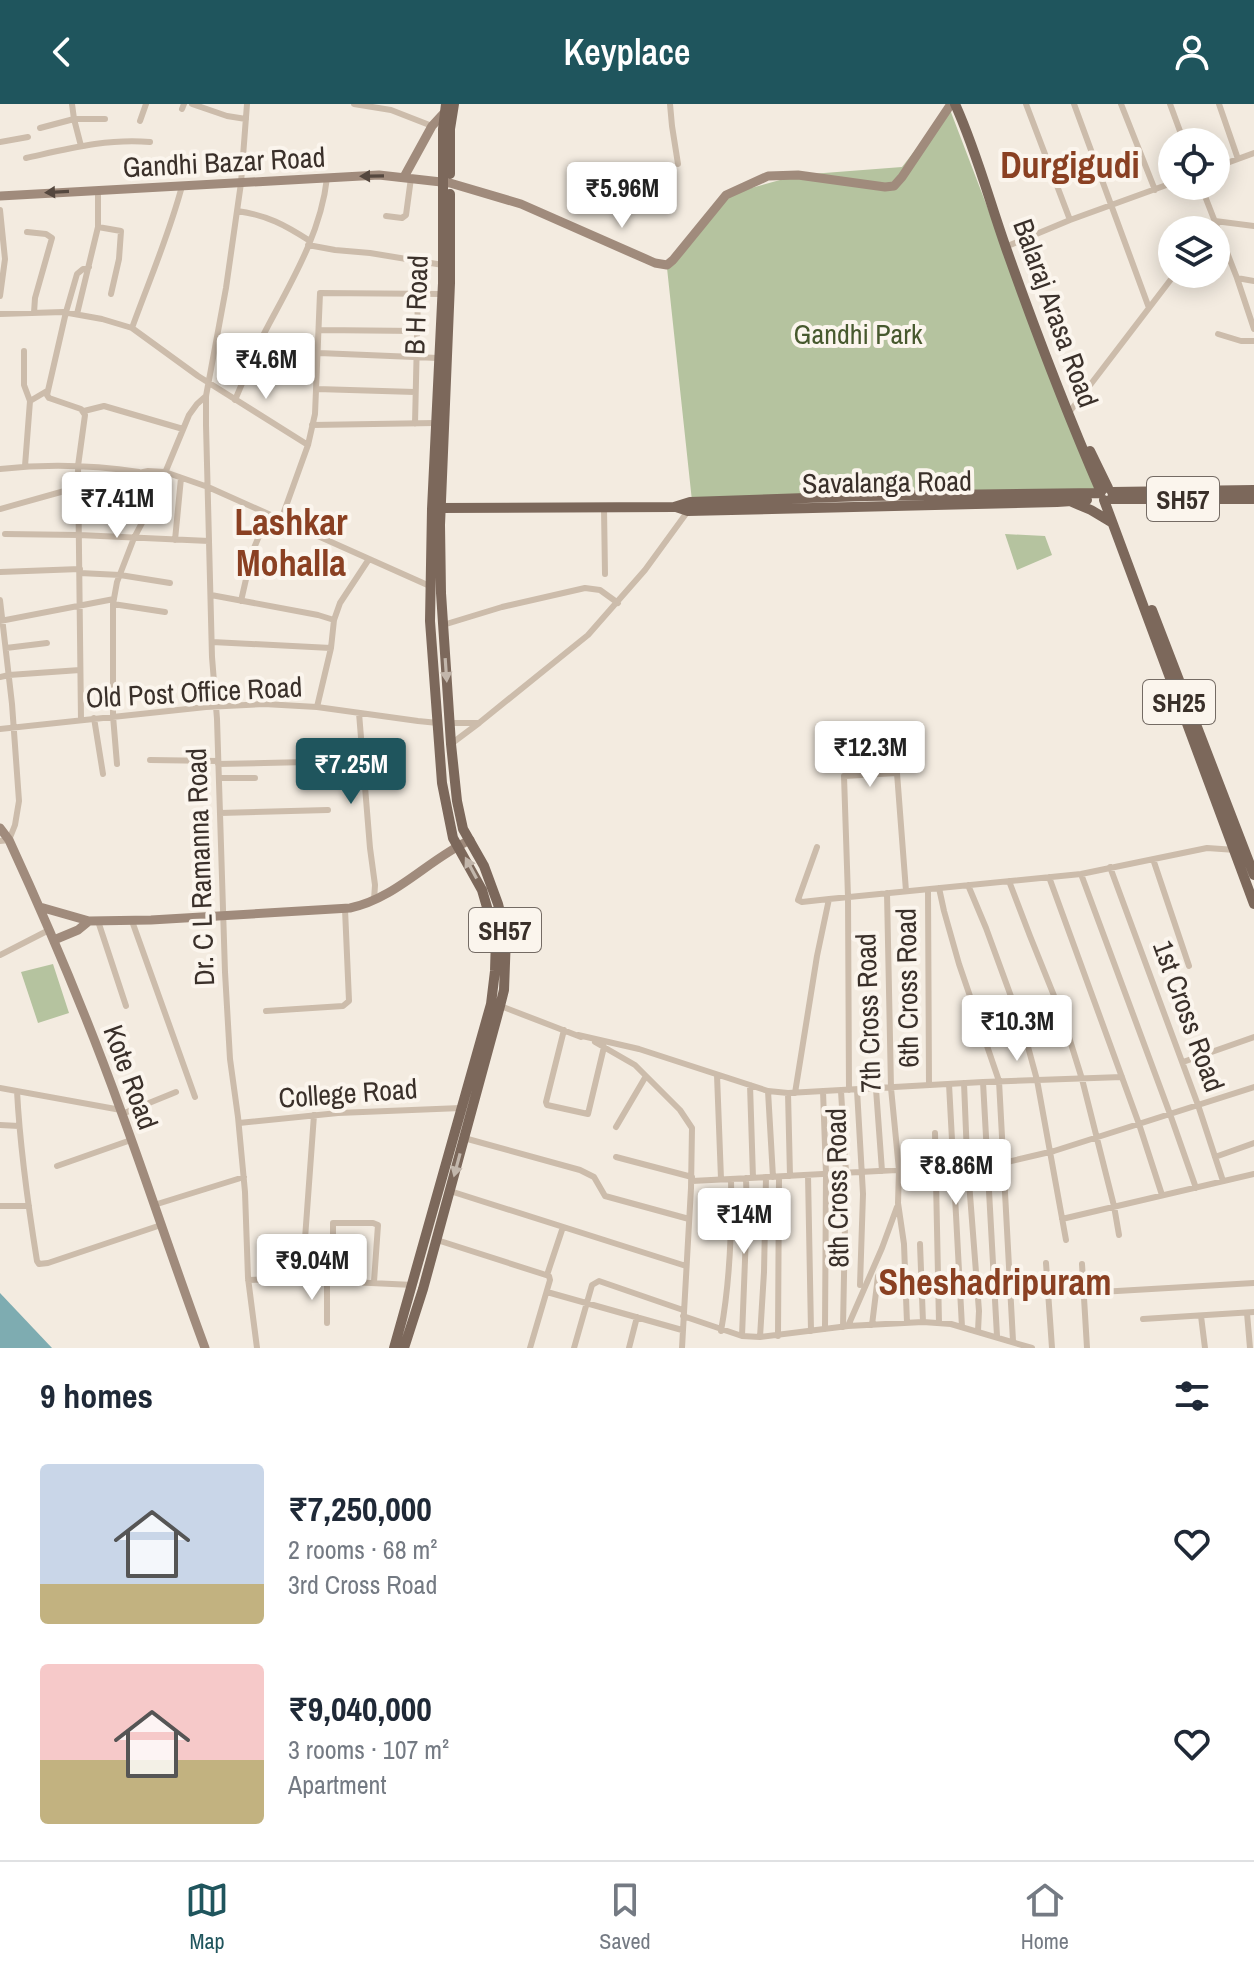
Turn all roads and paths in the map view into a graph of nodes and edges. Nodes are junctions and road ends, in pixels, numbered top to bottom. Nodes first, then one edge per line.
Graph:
1 (72, 104) edge
2 (146, 104) edge
3 (247, 104) edge
4 (354, 104) edge
5 (454, 104) edge
6 (670, 104) edge
7 (953, 104) edge
8 (964, 104) edge
9 (1026, 104) edge
10 (1074, 104) edge
11 (1121, 104) edge
12 (1170, 104) edge
13 (1219, 104) edge
14 (197, 105) edge
15 (445, 108) edge
16 (74, 119) junction
17 (105, 119) dead end
18 (246, 119) junction
19 (140, 121) dead end
20 (432, 126) junction
21 (40, 128) dead end
22 (1179, 128) edge
23 (28, 137) dead end
24 (0, 142) edge
25 (150, 142) dead end
26 (81, 146) junction
27 (1254, 153) edge
28 (26, 158) dead end
29 (1238, 159) junction
30 (1230, 162) edge
31 (678, 164) dead end
32 (327, 178) junction
33 (407, 178) junction
34 (446, 182) junction
35 (241, 183) junction
36 (182, 186) junction
37 (1158, 189) edge
38 (98, 190) junction
39 (1155, 190) junction
40 (0, 196) edge
41 (1112, 206) junction
42 (0, 210) edge
43 (237, 211) junction
44 (386, 216) dead end
45 (1070, 220) junction
46 (1230, 223) edge
47 (1254, 226) edge
48 (98, 227) junction
49 (27, 232) dead end
50 (309, 243) junction
51 (1010, 245) junction
52 (2, 250) edge
53 (1230, 260) edge
54 (443, 265) junction
55 (89, 267) junction
56 (1237, 278) junction
57 (1254, 281) edge
58 (1164, 288) edge
59 (111, 294) dead end
60 (418, 294) junction
61 (443, 294) junction
62 (0, 296) edge
63 (1149, 308) junction
64 (66, 312) junction
65 (34, 313) junction
66 (0, 314) edge
67 (77, 314) junction
68 (1253, 326) edge
69 (132, 328) junction
70 (320, 330) junction
71 (417, 331) junction
72 (1218, 334) dead end
73 (1254, 341) edge
74 (24, 351) dead end
75 (319, 353) junction
76 (417, 357) junction
77 (438, 358) junction
78 (208, 383) junction
79 (317, 389) junction
80 (47, 391) junction
81 (415, 392) junction
82 (206, 396) junction
83 (235, 400) junction
84 (30, 401) junction
85 (84, 411) junction
86 (1069, 411) junction
87 (435, 423) junction
88 (415, 424) junction
89 (312, 425) junction
90 (183, 429) junction
91 (308, 445) junction
92 (25, 466) junction
93 (78, 466) junction
94 (0, 469) edge
95 (142, 472) junction
96 (165, 472) junction
97 (1097, 474) junction
98 (181, 478) junction
99 (78, 487) junction
100 (208, 487) junction
101 (1254, 490) edge
102 (1138, 492) junction
103 (1106, 495) junction
104 (1075, 497) junction
105 (1254, 499) edge
106 (689, 507) junction
107 (436, 508) junction
108 (604, 508) junction
109 (0, 509) edge
110 (268, 514) junction
111 (281, 520) junction
112 (1112, 523) junction
113 (5, 534) dead end
114 (79, 535) junction
115 (134, 538) junction
116 (175, 540) junction
117 (209, 541) junction
118 (369, 559) junction
119 (80, 571) junction
120 (0, 572) edge
121 (605, 574) dead end
122 (120, 575) junction
123 (170, 583) dead end
124 (432, 587) junction
125 (211, 595) junction
126 (0, 600) edge
127 (241, 601) junction
128 (114, 602) junction
129 (618, 603) junction
130 (81, 605) junction
131 (165, 612) dead end
132 (1, 620) edge
133 (334, 620) junction
134 (443, 625) junction
135 (212, 642) junction
136 (47, 643) dead end
137 (6, 648) junction
138 (331, 648) junction
139 (80, 670) junction
140 (9, 675) junction
141 (0, 677) edge
142 (216, 707) junction
143 (317, 707) junction
144 (359, 713) junction
145 (113, 716) junction
146 (94, 718) junction
147 (81, 720) junction
148 (438, 723) junction
149 (450, 723) junction
150 (479, 723) junction
151 (14, 726) junction
152 (0, 729) edge
153 (451, 744) junction
154 (150, 760) dead end
155 (218, 762) junction
156 (307, 762) dead end
157 (117, 764) dead end
158 (103, 774) dead end
159 (219, 778) junction
160 (255, 778) dead end
161 (328, 810) dead end
162 (220, 813) junction
163 (0, 828) edge
164 (470, 840) junction
165 (4, 841) edge
166 (458, 846) junction
167 (817, 847) dead end
168 (1233, 848) junction
169 (1250, 855) edge
170 (1153, 859) junction
171 (1110, 867) junction
172 (1081, 874) junction
173 (1254, 875) edge
174 (1049, 877) junction
175 (1009, 881) junction
176 (968, 885) junction
177 (939, 888) junction
178 (928, 890) junction
179 (906, 891) junction
180 (887, 893) junction
181 (848, 897) junction
182 (829, 899) junction
183 (374, 900) junction
184 (1254, 904) edge
185 (40, 907) junction
186 (345, 909) junction
187 (224, 915) junction
188 (94, 921) junction
189 (132, 921) junction
190 (49, 930) junction
191 (54, 940) junction
192 (0, 955) edge
193 (1189, 966) dead end
194 (496, 1005) junction
195 (126, 1006) dead end
196 (266, 1011) dead end
197 (564, 1030) junction
198 (578, 1035) junction
199 (1254, 1037) edge
200 (604, 1047) junction
201 (1183, 1062) junction
202 (717, 1075) junction
203 (646, 1076) junction
204 (1122, 1077) junction
205 (1082, 1079) junction
206 (1037, 1080) junction
207 (999, 1081) junction
208 (983, 1082) junction
209 (964, 1083) junction
210 (949, 1084) junction
211 (750, 1085) junction
212 (929, 1085) junction
213 (1254, 1087) edge
214 (0, 1088) edge
215 (891, 1088) junction
216 (876, 1089) junction
217 (849, 1090) junction
218 (17, 1091) junction
219 (768, 1091) junction
220 (823, 1091) junction
221 (176, 1092) dead end
222 (791, 1093) junction
223 (195, 1097) dead end
224 (1198, 1105) junction
225 (461, 1108) junction
226 (122, 1112) junction
227 (1170, 1114) junction
228 (314, 1115) junction
229 (239, 1123) junction
230 (1139, 1124) junction
231 (0, 1125) edge
232 (19, 1126) junction
233 (616, 1127) dead end
234 (935, 1133) dead end
235 (1097, 1137) junction
236 (464, 1138) junction
237 (131, 1140) junction
238 (1254, 1143) edge
239 (1049, 1152) junction
240 (616, 1157) dead end
241 (1215, 1157) junction
242 (1003, 1163) junction
243 (987, 1164) junction
244 (57, 1166) dead end
245 (968, 1166) junction
246 (953, 1167) junction
247 (936, 1168) junction
248 (899, 1170) junction
249 (882, 1171) junction
250 (862, 1172) junction
251 (846, 1173) junction
252 (826, 1174) junction
253 (1254, 1174) edge
254 (808, 1175) junction
255 (790, 1176) junction
256 (244, 1177) junction
257 (773, 1177) junction
258 (750, 1178) junction
259 (692, 1179) junction
260 (721, 1179) junction
261 (731, 1179) junction
262 (1223, 1181) junction
263 (1196, 1188) junction
264 (450, 1191) junction
265 (1162, 1195) junction
266 (898, 1203) junction
267 (154, 1205) junction
268 (0, 1206) edge
269 (29, 1206) junction
270 (1114, 1206) junction
271 (689, 1219) junction
272 (1062, 1219) junction
273 (161, 1225) junction
274 (563, 1227) junction
275 (1119, 1235) dead end
276 (437, 1240) junction
277 (1066, 1240) dead end
278 (920, 1244) dead end
279 (1046, 1263) dead end
280 (1082, 1264) dead end
281 (686, 1266) junction
282 (547, 1275) junction
283 (878, 1276) dead end
284 (248, 1280) junction
285 (302, 1280) junction
286 (330, 1281) junction
287 (374, 1282) junction
288 (1254, 1283) edge
289 (413, 1285) junction
290 (860, 1285) dead end
291 (547, 1292) junction
292 (1083, 1293) junction
293 (587, 1303) junction
294 (1250, 1312) edge
295 (683, 1313) junction
296 (1201, 1316) junction
297 (637, 1317) junction
298 (1143, 1319) dead end
299 (923, 1322) junction
300 (327, 1323) dead end
301 (907, 1323) junction
302 (939, 1323) junction
303 (872, 1325) junction
304 (846, 1326) junction
305 (962, 1327) junction
306 (825, 1329) junction
307 (682, 1330) junction
308 (721, 1331) junction
309 (811, 1331) junction
310 (978, 1331) junction
311 (742, 1336) junction
312 (778, 1336) junction
313 (997, 1336) junction
314 (760, 1337) junction
315 (1013, 1341) junction
316 (205, 1348) edge
317 (257, 1348) edge
318 (394, 1348) edge
319 (404, 1348) edge
320 (530, 1348) edge
321 (574, 1348) edge
322 (629, 1348) edge
323 (682, 1348) edge
324 (1032, 1348) edge
325 (1052, 1348) edge
326 (1087, 1348) edge
327 (1205, 1348) edge
328 (1250, 1348) edge

1 - 16 street
2 - 19 street
3 - 18 street, Dr. C L Ramanna Road
4 - 20 street
5 - 34 main road
6 - 31 street
7 - 34 street, Gandhi Bazar Road
7 - 86 main road, Balaraj Arasa Road
8 - 51 main road
9 - 45 street
10 - 41 street
11 - 39 street
12 - 22 street
13 - 29 street
14 - 18 street
15 - 20 street
15 - 34 main road, B H Road
16 - 17 street
16 - 21 street
16 - 26 street
18 - 35 street, Dr. C L Ramanna Road
20 - 33 street
23 - 24 street
25 - 26 street
26 - 28 street
27 - 29 street
29 - 30 street
33 -> 32 street, Gandhi Bazar Road
32 - 35 street, Gandhi Bazar Road
32 - 50 street
33 - 34 street, Gandhi Bazar Road
33 - 44 street
34 - 54 main road, B H Road
34 - 107 main road
35 - 36 street, Gandhi Bazar Road
35 - 43 street, Dr. C L Ramanna Road
36 - 38 street, Gandhi Bazar Road
36 - 69 street
37 - 39 street
38 -> 40 street, Gandhi Bazar Road
38 - 48 street
39 - 41 street
41 - 45 street
41 - 63 street
42 - 52 street
43 - 50 street
43 - 78 street, Dr. C L Ramanna Road
45 - 51 street
46 - 47 street
48 - 55 street
48 - 59 street
49 - 65 street
50 - 54 street
50 - 83 street
51 - 86 main road
52 - 62 street
53 - 56 street
54 - 61 main road, B H Road
55 - 64 street
55 - 67 street
56 - 57 street
56 - 68 street
58 - 63 street
60 - 61 street
60 - 70 street
60 - 71 street
61 - 77 main road, B H Road
63 - 86 street
64 - 65 street
64 - 67 street
64 - 80 street
65 - 66 street
67 - 69 street
69 - 78 street
70 - 71 street
70 - 75 street
71 - 76 street
72 - 73 street
74 - 84 street
75 - 76 street
75 - 79 street
76 - 77 street
76 - 81 street
77 - 87 main road, B H Road
78 - 82 street, Dr. C L Ramanna Road
78 - 83 street
79 - 81 street
79 - 89 street
80 - 84 street
80 - 85 street
81 - 88 street
82 - 90 street
82 - 100 street, Dr. C L Ramanna Road
83 - 91 street
84 - 92 street
85 - 90 street
85 - 93 street
86 - 97 main road
87 - 88 street
87 - 107 main road, B H Road
88 - 89 street
89 - 91 street
90 - 96 street
91 - 111 street
92 - 93 street
92 - 94 street
93 - 95 street
93 - 99 street
95 - 96 street
95 - 99 street
96 - 98 street
96 - 115 street
97 - 102 main road
97 - 103 main road
97 - 104 main road
98 - 100 street
98 - 116 street
99 - 109 street
99 - 114 street
100 - 110 street
100 - 117 street, Dr. C L Ramanna Road
101 - 102 main road, Savalanga Road / SH57
102 - 103 main road, Savalanga Road / SH57
103 - 104 main road, Savalanga Road / SH57
103 - 105 main road, Savalanga Road / SH57
103 - 112 main road, SH25
103 - 169 main road, SH25
104 - 106 main road, Savalanga Road / SH57
104 - 112 main road
106 - 108 main road, Savalanga Road / SH57
106 - 129 street
107 - 108 main road, Savalanga Road / SH57
107 - 124 main road, SH57
107 - 134 main road, SH57
108 - 121 street
110 - 111 street
110 - 127 street
111 - 118 street
112 - 168 main road, SH25
113 - 114 street
114 - 115 street
114 - 119 street
115 - 116 street
115 - 122 street
116 - 117 street
117 - 125 street, Dr. C L Ramanna Road
118 - 124 street
118 - 133 street
119 - 120 street
119 - 122 street
119 - 130 street
122 - 123 street
122 - 128 street
124 - 148 main road, SH57
125 - 127 street
125 - 135 street, Dr. C L Ramanna Road
126 - 132 street
127 - 133 street
128 - 130 street
128 - 131 street
128 - 145 street
129 - 134 street
129 - 150 street
130 - 132 street
130 - 139 street
132 - 137 street
133 - 138 street
134 -> 149 main road, SH57
135 - 138 street
135 - 142 street, Dr. C L Ramanna Road
136 - 137 street
137 - 140 street
138 - 143 street
139 - 140 street
139 - 147 street
140 - 141 street
140 - 151 street
142 - 143 street, Old Post Office Road
142 - 145 street, Old Post Office Road
142 - 155 street, Dr. C L Ramanna Road
143 - 144 street, Old Post Office Road
144 - 148 street, Old Post Office Road
144 - 183 street
145 - 146 street, Old Post Office Road
145 - 157 street
146 - 147 street, Old Post Office Road
146 - 158 street
147 - 151 street, Old Post Office Road
148 - 166 main road, SH57
149 - 150 street
149 - 153 main road, SH57
150 - 153 street
151 - 152 street, Old Post Office Road
151 - 165 street
153 - 164 main road, SH57
154 - 155 street
155 - 156 street
155 - 159 street, Dr. C L Ramanna Road
159 - 160 street
159 - 162 street, Dr. C L Ramanna Road
161 - 162 street
162 - 187 street, Dr. C L Ramanna Road
163 - 165 street, Kote Road
164 - 166 street
164 - 194 main road, SH57
165 - 185 street, Kote Road
166 - 183 street
194 -> 166 main road, SH57
167 - 182 street
168 - 169 street
168 - 170 street
168 - 184 main road, SH25
169 - 173 main road, SH25
170 - 171 street
170 - 193 street
171 - 172 street
171 - 201 street, 1st Cross Road
172 - 174 street
172 - 227 street
174 - 175 street
174 - 204 street
175 - 176 street
175 - 205 street
176 - 177 street
176 - 206 street
177 - 178 street
177 - 207 street
178 - 179 street
178 - 212 street, 6th Cross Road
179 - 180 street
179 - 181 street, 8th Cross Road
180 - 181 street
180 - 215 street, 7th Cross Road
181 - 182 street
181 - 217 street, 8th Cross Road
182 - 222 street
183 - 186 street
185 - 188 street
185 - 190 street, Kote Road
186 - 187 street
186 - 196 street
187 - 189 street
187 - 229 street, Dr. C L Ramanna Road
188 - 189 street
188 - 191 street
188 - 195 street
189 - 223 street
190 - 191 street, Kote Road
190 - 192 street
191 - 226 street, Kote Road
194 - 197 street
194 - 225 main road, SH57
194 - 236 main road, SH57
197 - 198 street
197 - 200 street
198 - 200 street
198 - 202 street
199 - 201 street
200 - 203 street
201 - 224 street, 1st Cross Road
202 - 211 street
202 - 260 street
203 - 233 street
203 - 259 street
204 - 205 street
204 - 230 street
205 - 206 street
205 - 235 street
206 - 207 street
206 - 239 street
207 - 208 street
207 - 242 street
208 - 209 street
208 - 243 street
209 - 210 street
209 - 245 street
210 - 212 street
210 - 246 street
211 - 219 street
211 - 258 street
212 - 215 street
213 - 224 street
214 - 218 street
215 - 216 street
215 - 248 street, 7th Cross Road
216 - 217 street
216 - 249 street
217 - 220 street
217 - 250 street, 8th Cross Road
217 - 251 street
218 - 226 street
218 - 232 street
219 - 222 street
219 - 257 street
220 - 222 street
220 - 252 street
221 - 226 street
222 - 255 street
224 - 227 street
224 - 241 street, 1st Cross Road
225 - 228 street, College Road
225 - 289 main road, SH57
226 - 237 street, Kote Road
227 - 230 street
227 - 263 street
228 - 229 street, College Road
228 - 285 street
229 - 256 street, Dr. C L Ramanna Road
230 - 235 street
230 - 265 street
231 - 232 street
232 - 269 street
234 - 247 street
235 - 239 street
235 - 270 street
236 -> 264 main road, SH57
236 - 271 street
237 - 244 street
237 - 267 street, Kote Road
238 - 241 street
239 - 242 street
239 - 272 street
240 - 259 street
241 - 262 street, 1st Cross Road
242 - 243 street
242 - 315 street
243 - 245 street
243 - 313 street
245 - 246 street
245 - 310 street
246 - 247 street
246 - 305 street
247 - 248 street
247 - 302 street
248 - 249 street
248 - 266 street, 7th Cross Road
249 - 250 street
250 - 251 street
250 - 290 street, 8th Cross Road
251 - 252 street
251 - 304 street
252 - 254 street
252 - 306 street
253 - 262 street
254 - 255 street
254 - 309 street
255 - 257 street
256 - 267 street
256 - 284 street, Dr. C L Ramanna Road
257 - 258 street
257 - 312 street
257 - 314 street
258 - 261 street
258 - 311 street
259 - 260 street
259 - 271 street
260 - 261 street
261 - 308 street
262 - 263 street
263 - 265 street
264 - 274 street
264 - 276 main road, SH57
265 - 270 street
266 - 301 street, 7th Cross Road
266 - 304 street
267 - 273 street, Kote Road
268 - 269 street
269 - 273 street
270 - 272 street
270 - 275 street
271 - 281 street
272 - 277 street
273 - 316 street, Kote Road
274 - 281 street
274 - 282 street
276 - 282 street
276 - 319 main road, SH57
278 - 299 street
279 - 325 street
280 - 292 street
281 - 295 street
282 - 291 street
283 - 303 street
284 - 285 street
284 - 317 street, Dr. C L Ramanna Road
285 - 286 street
286 - 287 street
286 - 287 street
286 - 300 street
287 - 289 street
288 - 292 street
289 - 318 main road, SH57
291 - 293 street
291 - 320 street
292 - 326 street
293 - 295 street
293 - 297 street
293 - 321 street
294 - 296 street
294 - 328 street
295 - 307 street
295 - 308 street
296 - 298 street
296 - 327 street
297 - 307 street
297 - 322 street
299 - 301 street
299 - 302 street
301 - 303 street
302 - 305 street
303 - 304 street
304 - 306 street
305 - 310 street
306 - 309 street
307 - 323 street
308 - 311 street
309 - 312 street
310 - 313 street
311 - 314 street
312 - 314 street
313 - 315 street
315 - 324 street

